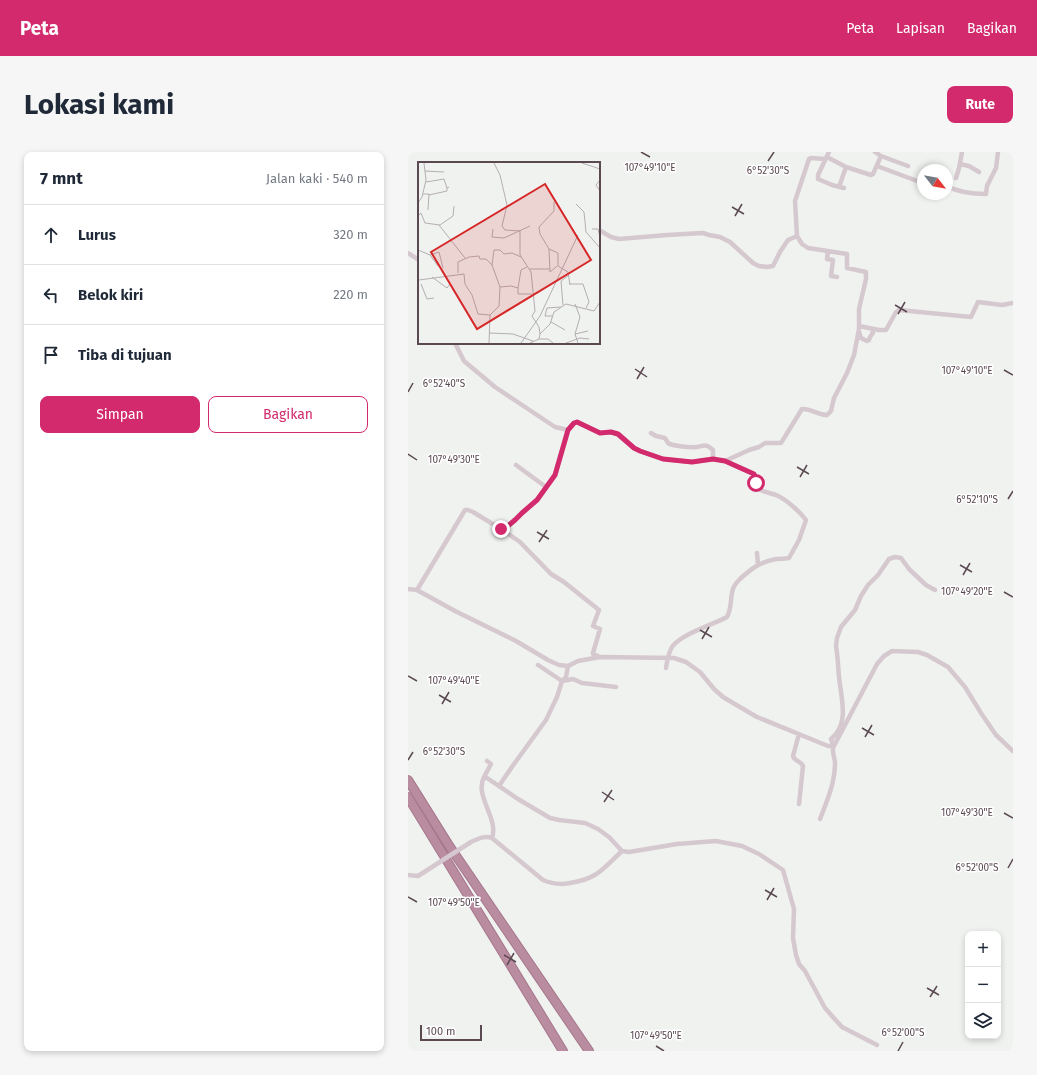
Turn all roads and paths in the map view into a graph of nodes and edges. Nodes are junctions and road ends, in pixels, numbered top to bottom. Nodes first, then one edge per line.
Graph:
1 (875, 152) edge
2 (962, 152) edge
3 (998, 152) edge
4 (827, 156) edge
5 (882, 156) junction
6 (960, 164) junction
7 (877, 166) junction
8 (908, 166) dead end
9 (846, 167) junction
10 (979, 172) dead end
11 (956, 178) dead end
12 (917, 181) edge
13 (953, 189) edge
14 (600, 231) edge
15 (797, 236) junction
16 (828, 251) junction
17 (408, 253) edge
18 (418, 259) edge
19 (837, 277) dead end
20 (1013, 303) edge
21 (859, 328) junction
22 (872, 329) junction
23 (456, 344) edge
24 (568, 430) junction
25 (651, 433) dead end
26 (713, 459) junction
27 (725, 461) junction
28 (516, 466) dead end
29 (546, 487) junction
30 (501, 529) junction
31 (757, 553) dead end
32 (758, 564) junction
33 (408, 589) edge
34 (417, 590) junction
35 (935, 590) dead end
36 (600, 656) junction
37 (668, 658) junction
38 (538, 665) dead end
39 (568, 666) junction
40 (666, 668) dead end
41 (562, 681) junction
42 (616, 687) dead end
43 (799, 734) junction
44 (834, 746) junction
45 (1013, 751) edge
46 (488, 761) dead end
47 (484, 777) junction
48 (408, 780) edge
49 (499, 786) junction
50 (408, 797) edge
51 (799, 804) dead end
52 (820, 818) dead end
53 (492, 838) junction
54 (622, 851) junction
55 (408, 875) edge
56 (877, 1045) dead end
57 (563, 1051) edge
58 (589, 1051) edge

1 - 5 street
2 - 6 street
3 - 13 street
4 - 9 street
4 - 9 street
4 - 15 street
5 - 7 street
5 - 8 street
6 - 10 street
6 - 11 street
7 - 9 street
7 - 12 street
14 - 15 street
15 - 16 street
16 - 19 street
16 - 21 street
17 - 18 street
20 - 22 street
21 - 22 street
21 - 22 street
21 - 27 street
23 - 24 street
24 - 26 street
24 - 29 street
25 - 26 street
26 - 27 street
27 - 32 street
28 - 29 street
29 - 30 street
30 - 34 street
30 - 36 street
31 - 32 street
32 - 37 street
33 - 34 street
34 - 39 street
35 - 44 street
36 - 37 street
36 - 39 street
37 - 40 street
37 - 43 street
38 - 41 street
39 - 41 street
41 - 42 street
41 - 49 street
43 - 44 street
43 - 51 street
44 - 45 street
44 - 52 street
46 - 47 street
47 - 49 street
47 - 53 street
48 - 58 highway
49 - 54 street
50 - 57 highway
53 - 54 street
53 - 55 street, bridge
54 - 56 street

